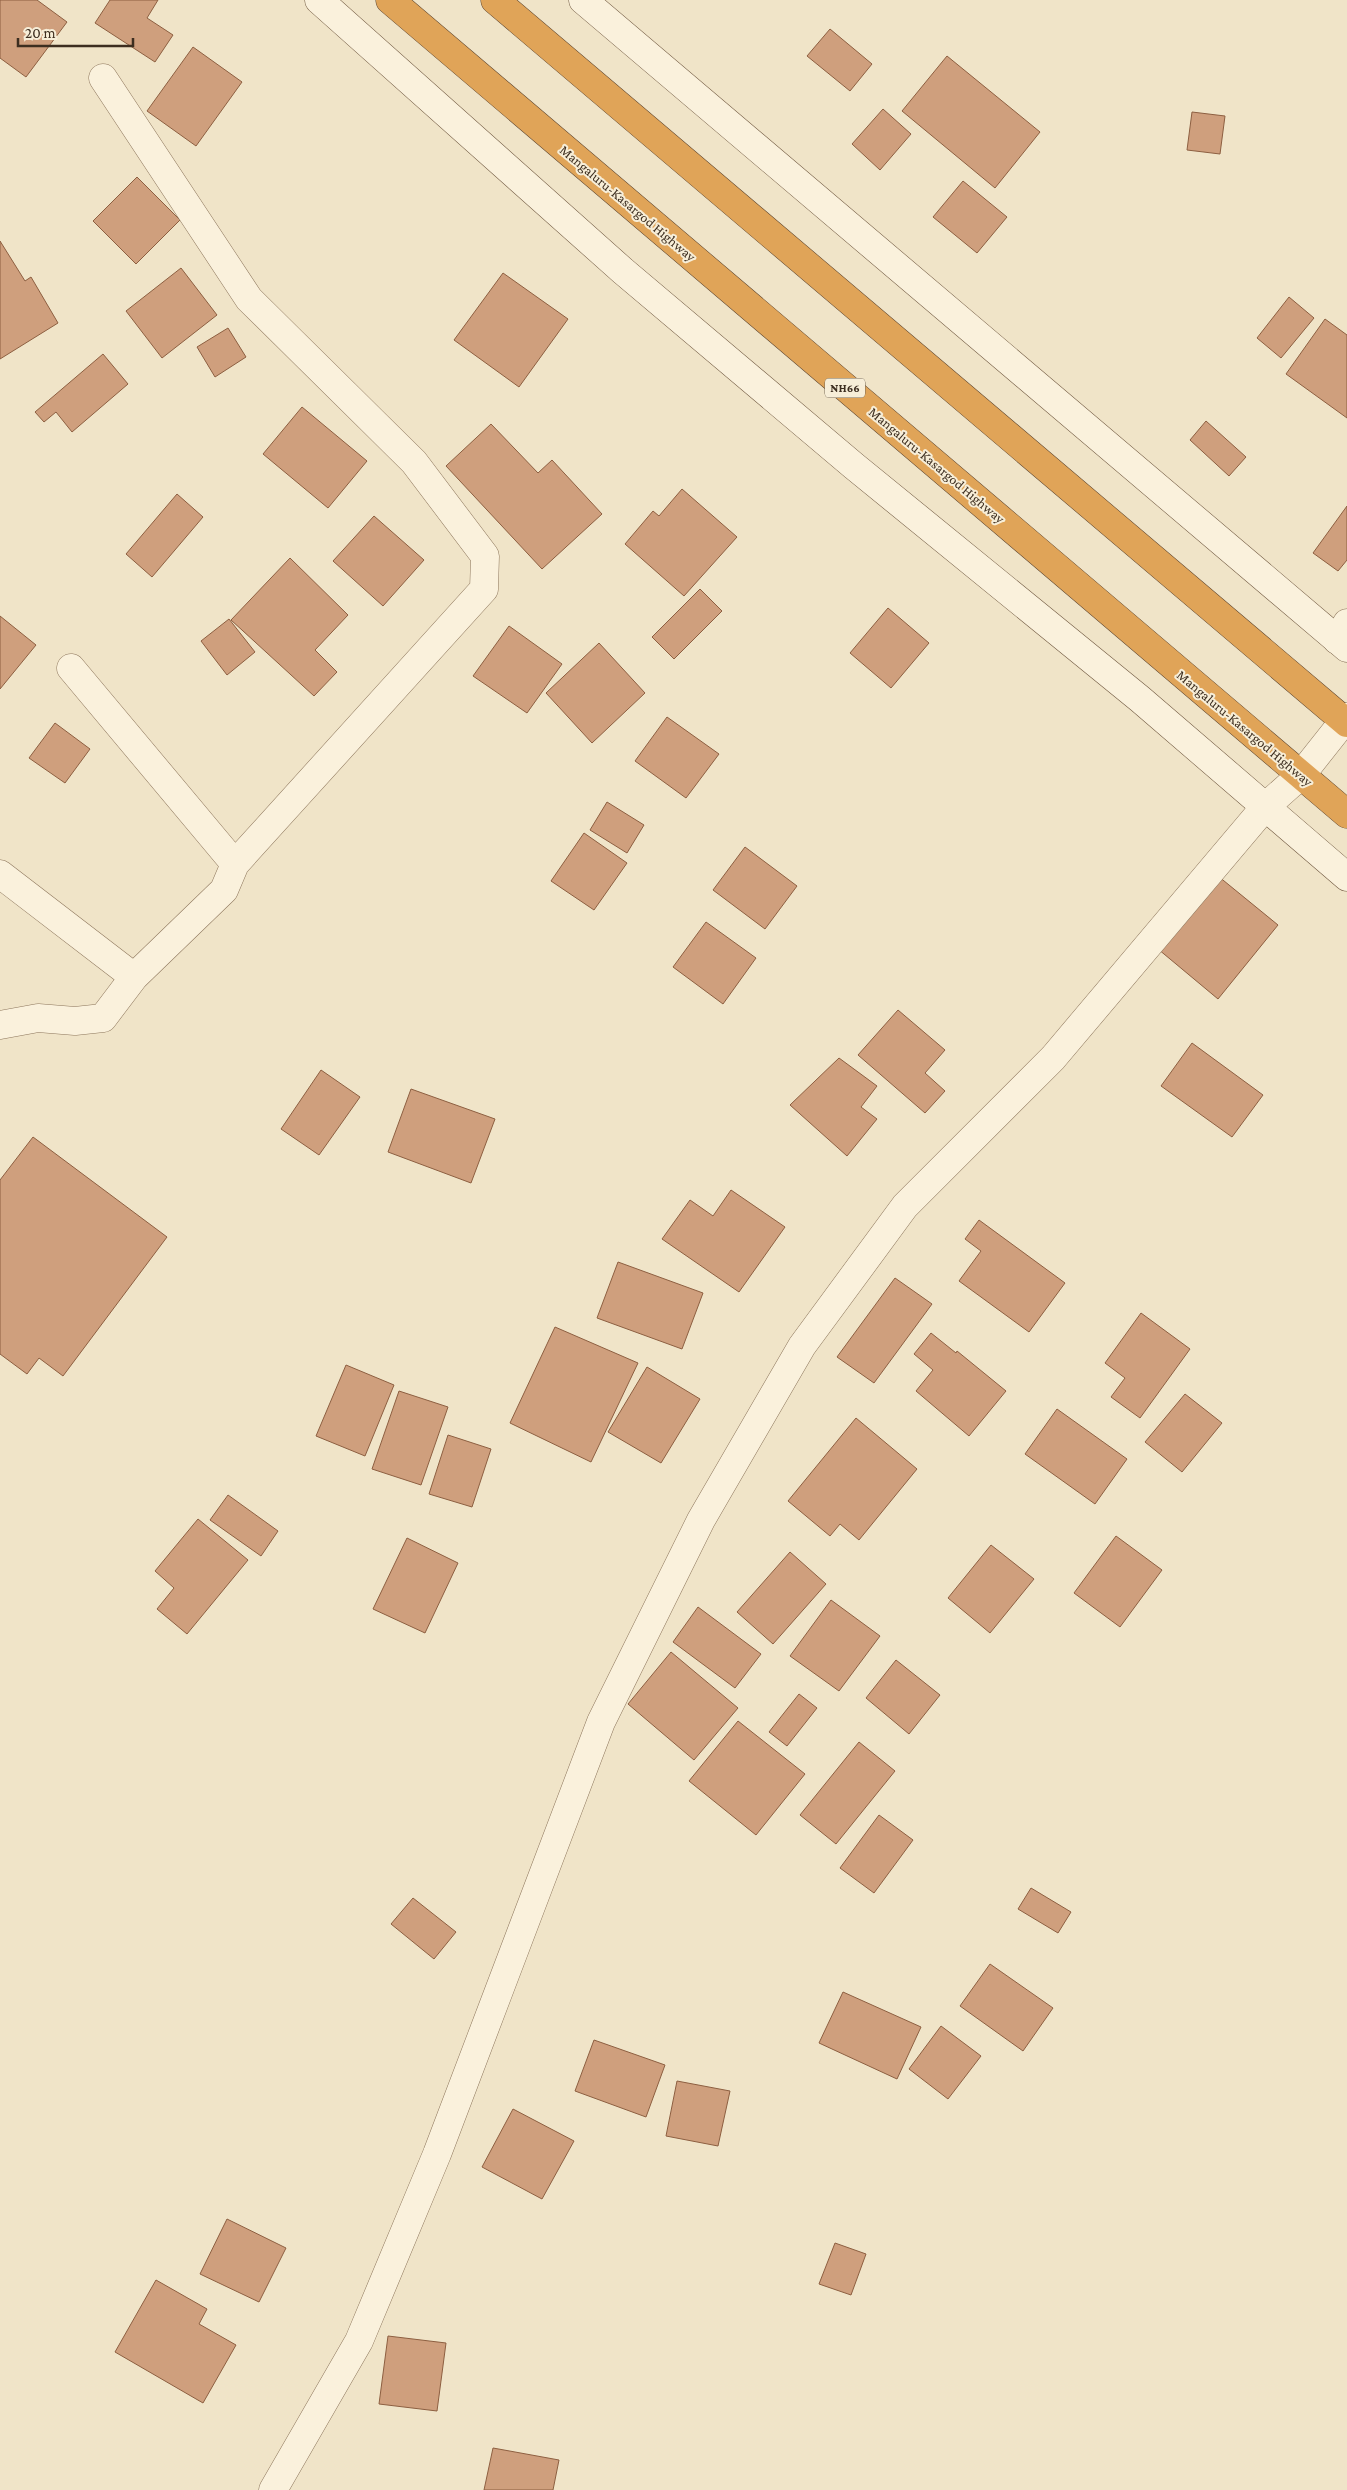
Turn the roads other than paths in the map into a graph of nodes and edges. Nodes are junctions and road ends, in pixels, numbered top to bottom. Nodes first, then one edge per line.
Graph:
1 (319, 0) edge
2 (390, 0) edge
3 (495, 0) edge
4 (583, 0) edge
5 (103, 78) dead end
6 (1344, 637) edge
7 (71, 668) dead end
8 (1346, 720) edge
9 (1301, 775) junction
10 (1264, 808) junction
11 (1347, 814) edge
12 (235, 864) junction
13 (0, 874) edge
14 (1347, 877) edge
15 (134, 978) junction
16 (0, 1025) edge
17 (273, 2490) edge

1 - 10 street
2 - 9 highway, Mangaluru-Kasargod Highway / NH66
3 - 8 highway
4 - 6 street
5 - 12 street
7 - 12 street
8 - 9 street
9 - 10 street
9 - 11 highway, Mangaluru-Kasargod Highway / NH66
10 - 14 street
10 - 17 street
12 - 15 street
13 - 15 street
15 - 16 street

